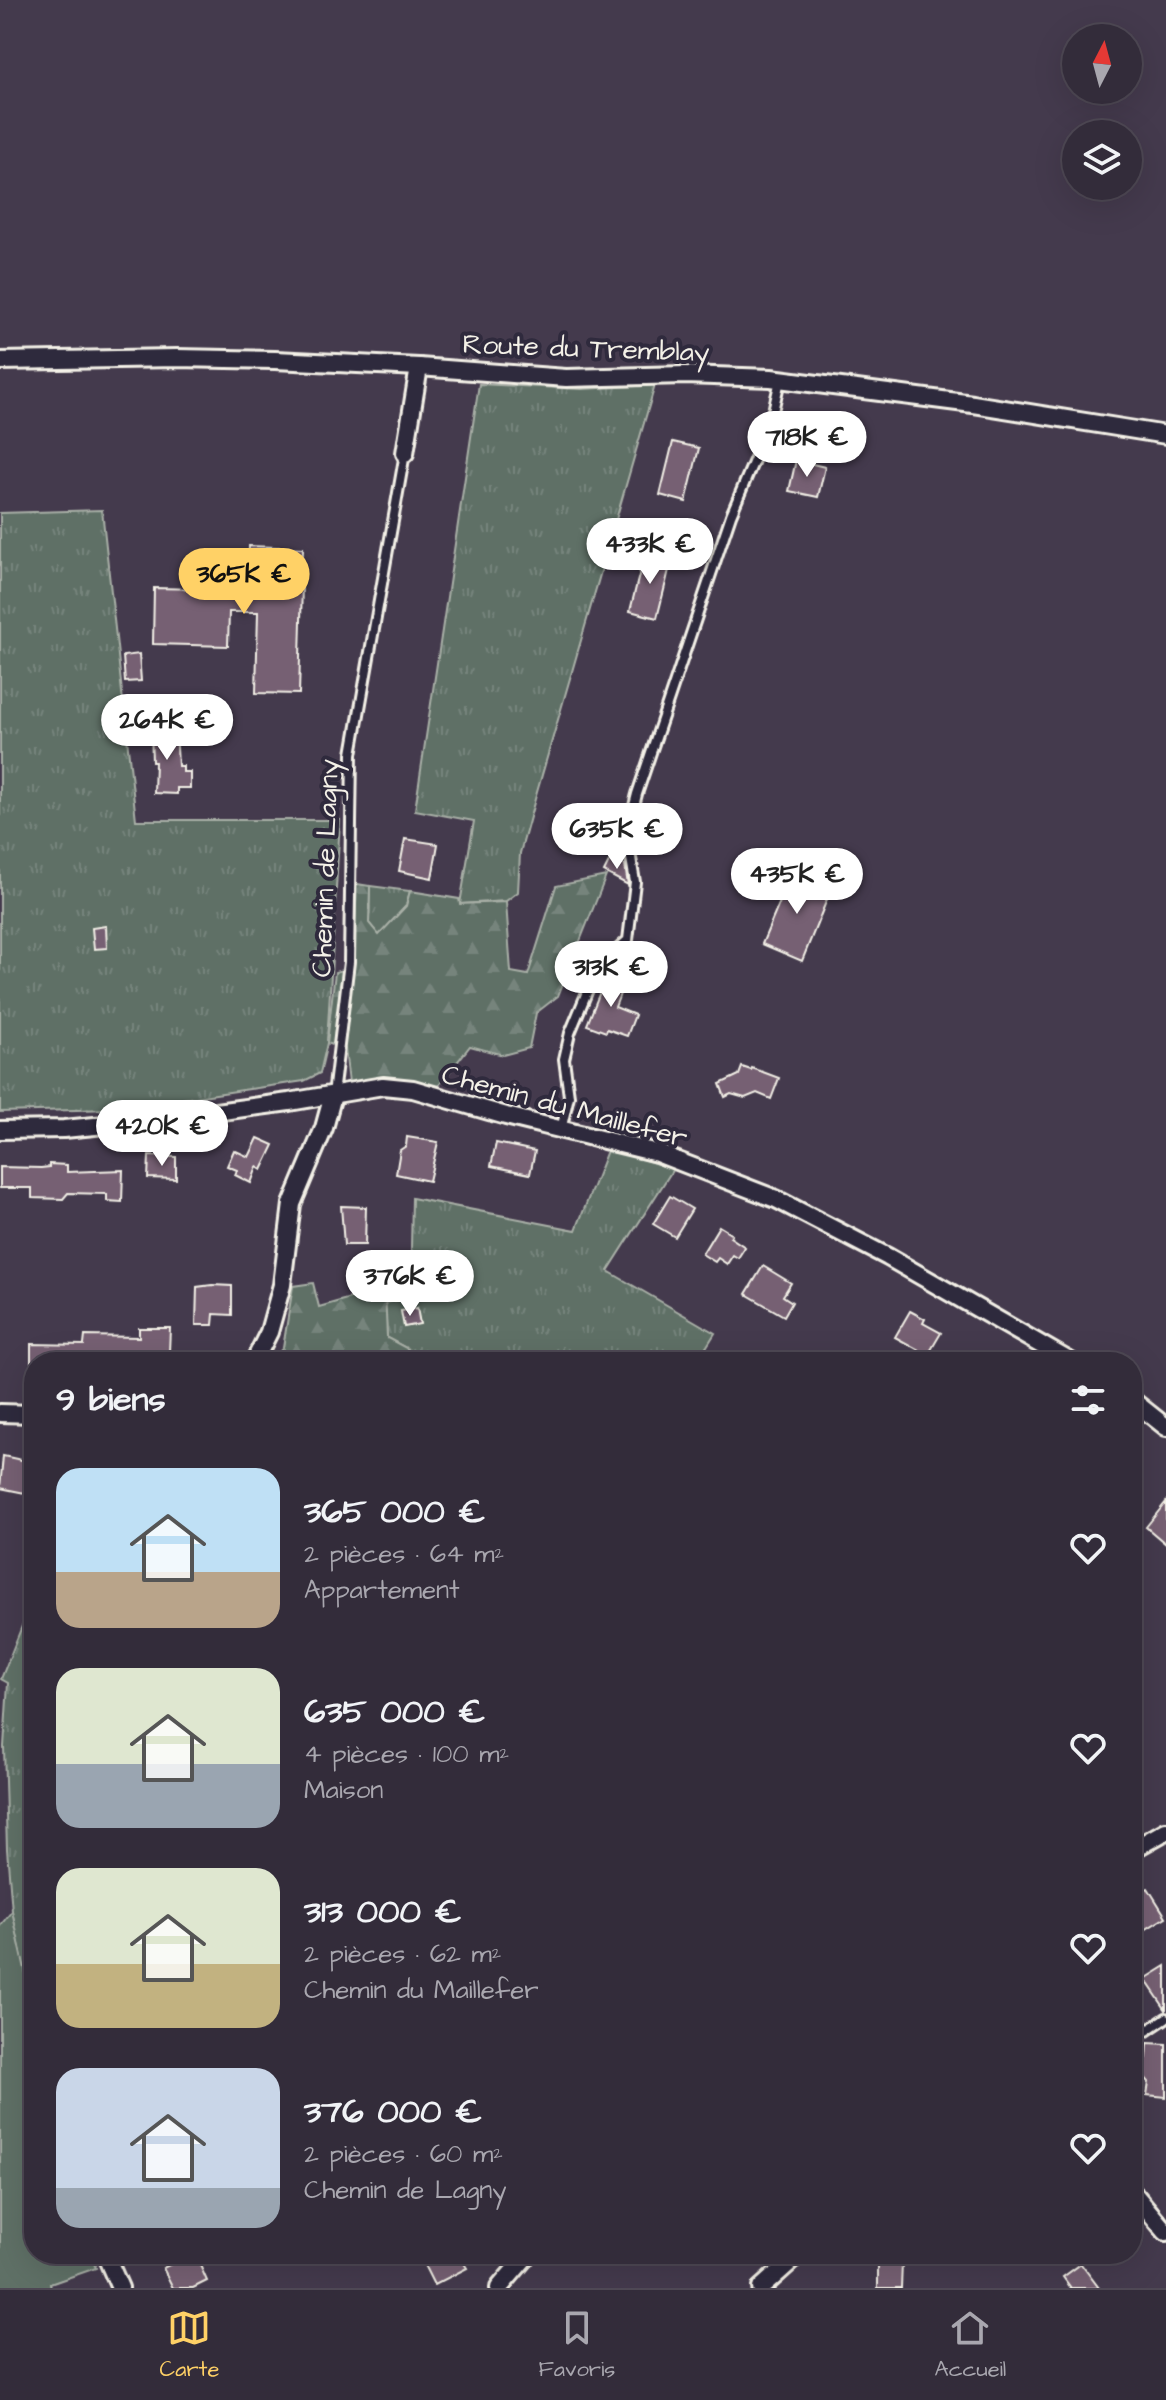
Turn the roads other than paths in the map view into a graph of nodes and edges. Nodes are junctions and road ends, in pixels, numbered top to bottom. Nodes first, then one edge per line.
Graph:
1 (0, 361) edge
2 (419, 367) junction
3 (780, 379) junction
4 (1166, 435) edge
5 (405, 453) joint
6 (333, 1095) junction
7 (0, 1130) edge
8 (561, 1130) junction
9 (259, 1352) edge
10 (1054, 1352) edge
11 (1142, 1408) edge
12 (0, 1413) edge
13 (24, 1414) edge
14 (1166, 1427) edge
15 (1166, 1831) edge
16 (1142, 1844) edge
17 (1166, 2018) edge
18 (1142, 2034) edge
19 (1142, 2203) edge
20 (1166, 2232) edge
21 (109, 2264) edge
22 (519, 2264) edge
23 (788, 2264) edge
24 (120, 2288) edge
25 (499, 2288) edge
26 (761, 2288) edge

1 - 2 street, Route du Tremblay
2 - 3 street, Route du Tremblay
2 - 5 street, Chemin de Lagny
3 - 4 street, Route du Tremblay
3 - 8 lane
5 - 6 lane, Chemin de Lagny
6 - 7 street, Chemin du Maillefer
6 - 8 street, Chemin du Maillefer
6 - 9 street, Chemin de Lagny
8 - 10 street, Chemin du Maillefer
11 - 14 street
12 - 13 street
15 - 16 street
17 - 18 lane
19 - 20 street
21 - 24 street
22 - 25 street
23 - 26 street

